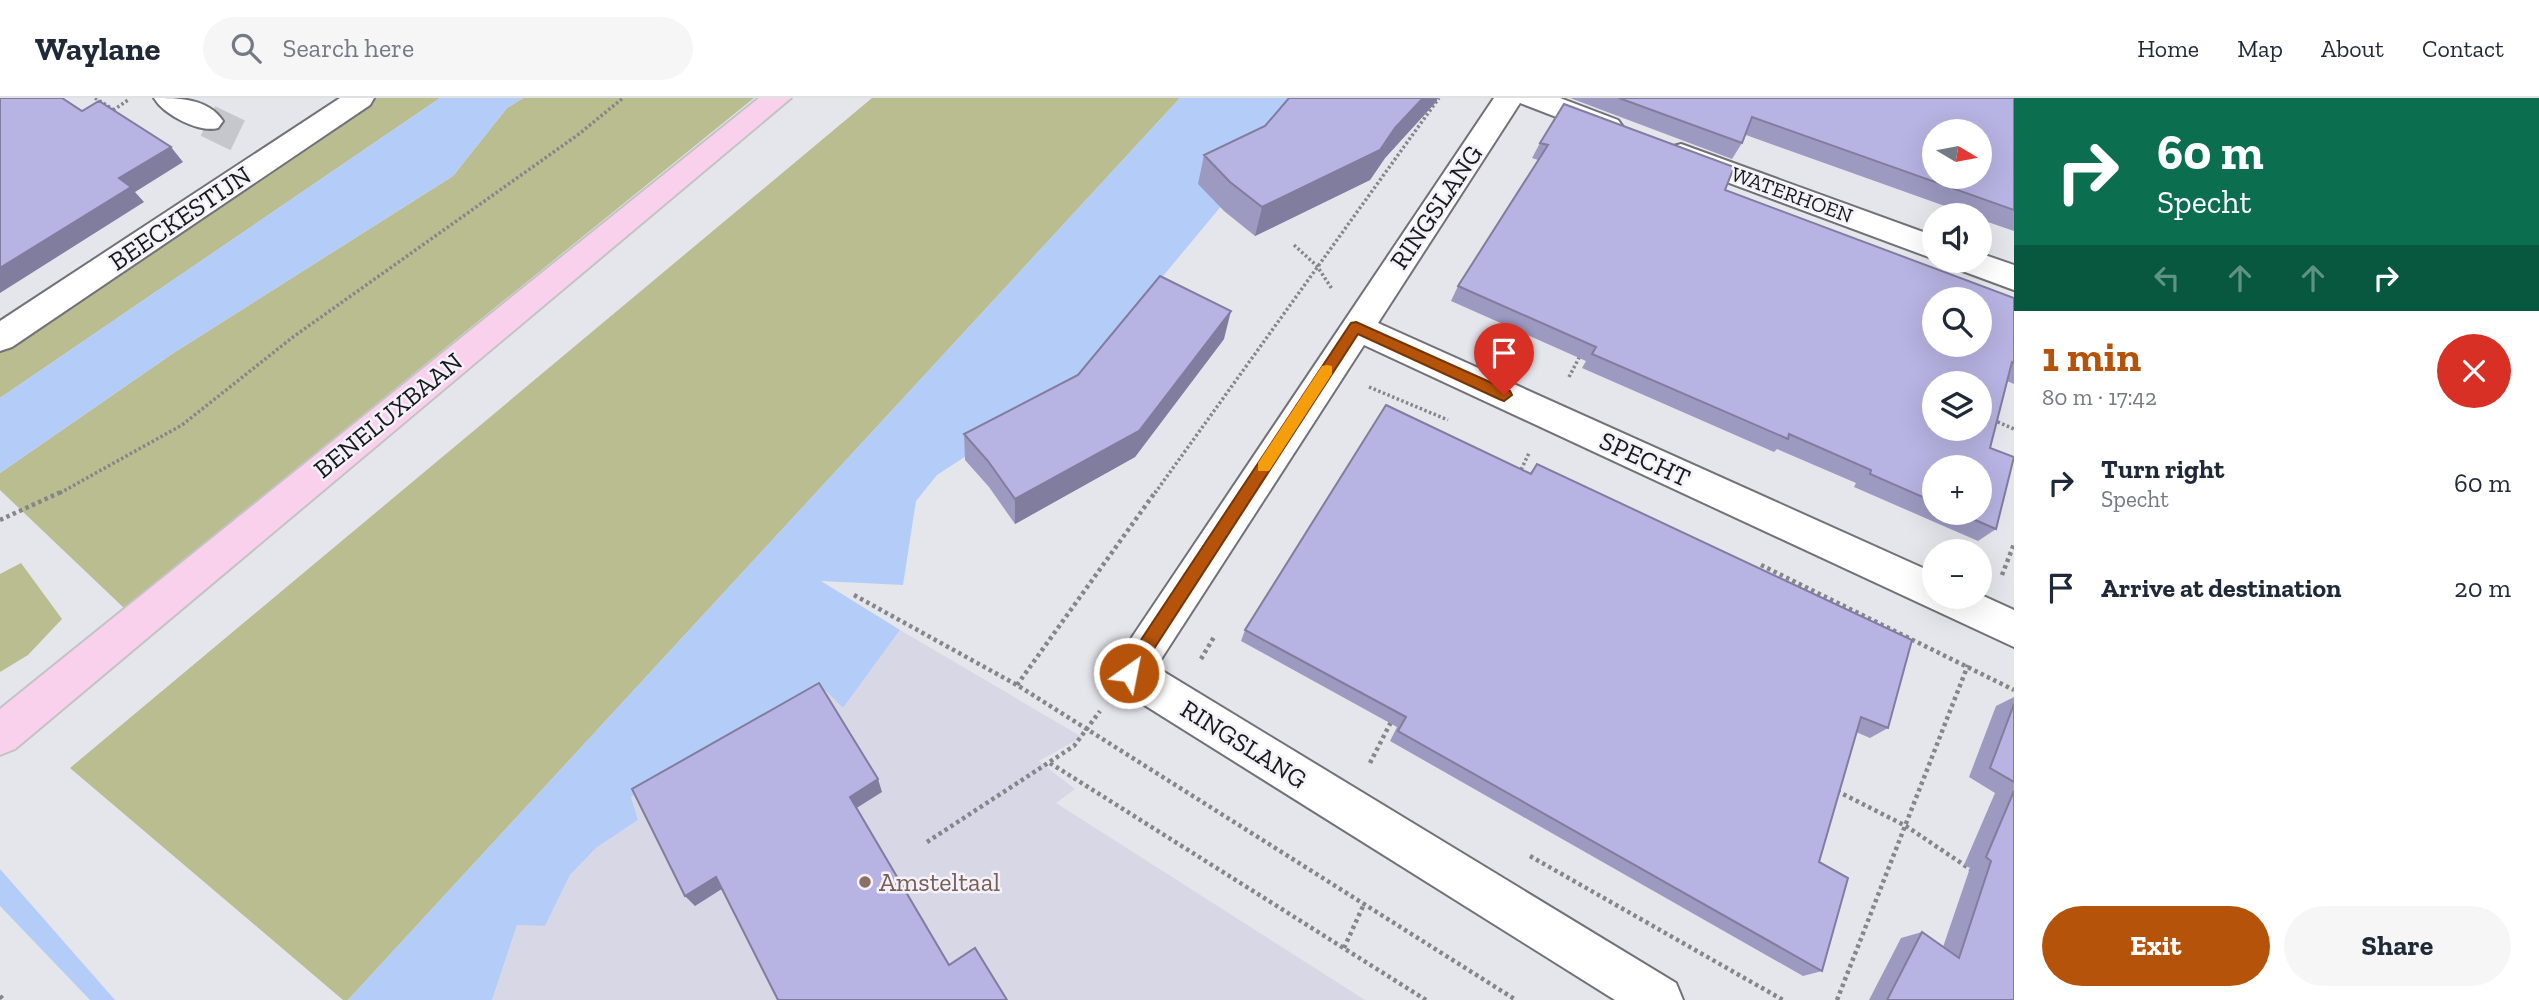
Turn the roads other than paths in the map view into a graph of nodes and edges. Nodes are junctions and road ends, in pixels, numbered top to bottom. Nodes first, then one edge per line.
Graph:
1 (168, 98) edge
2 (360, 98) edge
3 (777, 98) edge
4 (1509, 98) edge
5 (1532, 98) edge
6 (208, 121) tunnel mouth
7 (1922, 244) edge
8 (1992, 270) edge
9 (2014, 278) edge
10 (1356, 327) junction
11 (0, 338) edge
12 (1922, 586) edge
13 (1970, 609) edge
14 (2001, 623) edge
15 (6, 730) edge
16 (1659, 1000) edge

1 - 6 street
2 - 11 street, BEECKESTIJN
3 - 15 main road, BENELUXBAAN
4 - 10 street, RINGSLANG
5 - 7 street, WATERHOEN
8 - 9 street
10 - 12 street, SPECHT
10 - 16 street, RINGSLANG
13 - 14 street

